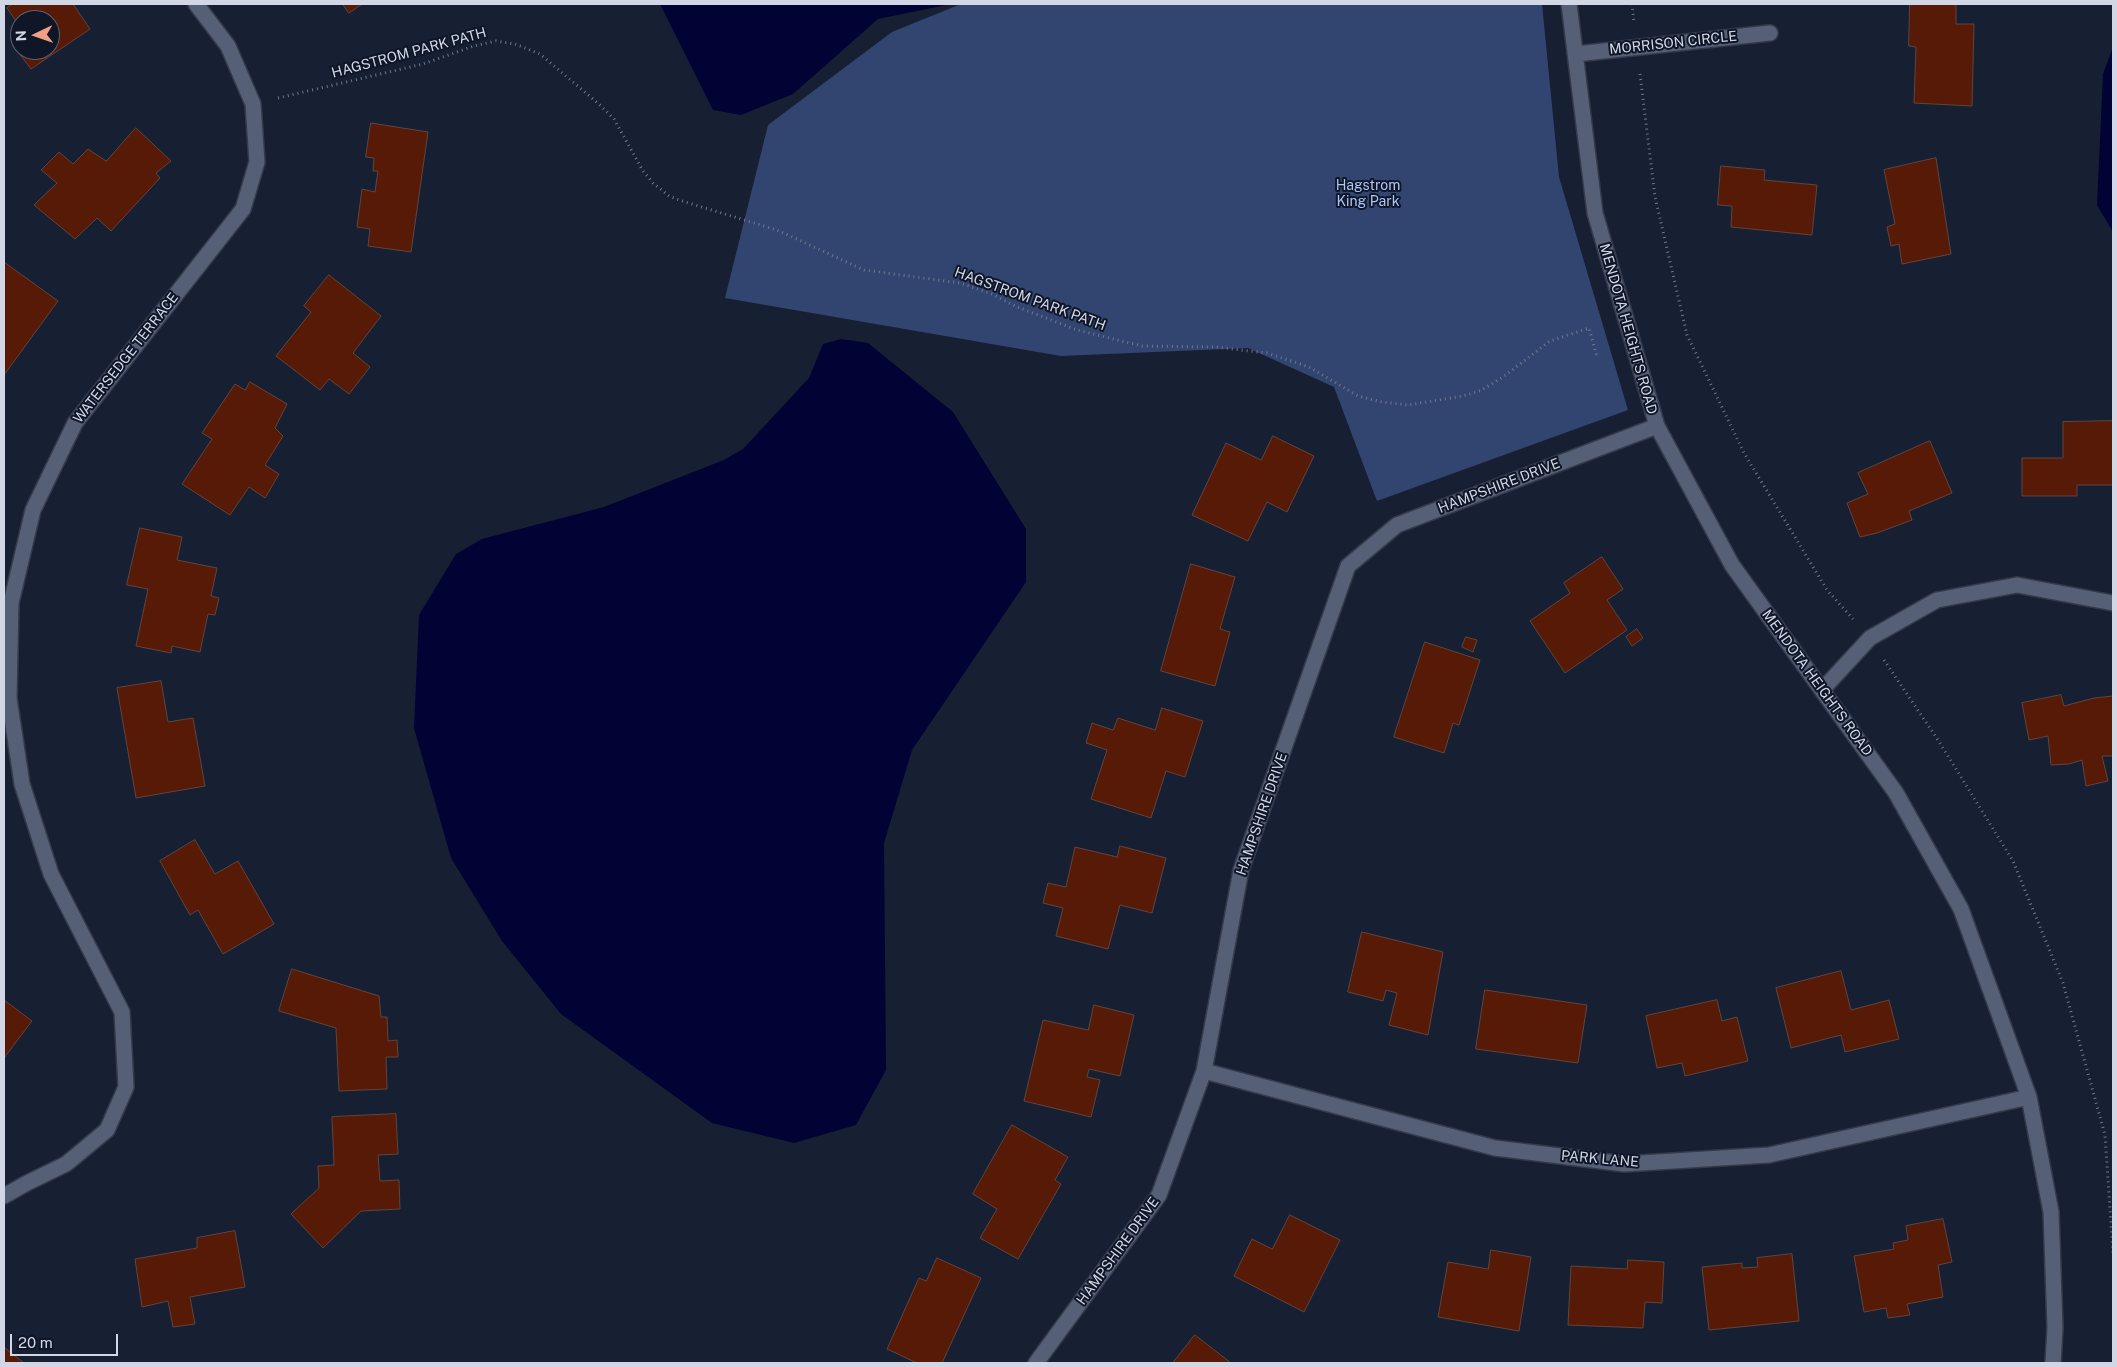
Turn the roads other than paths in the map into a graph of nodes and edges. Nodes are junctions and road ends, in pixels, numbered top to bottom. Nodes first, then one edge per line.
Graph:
1 (196, 4) edge
2 (1570, 4) edge
3 (1770, 33) dead end
4 (1576, 54) junction
5 (1657, 426) junction
6 (2113, 602) edge
7 (1822, 690) junction
8 (1204, 1071) junction
9 (2029, 1097) junction
10 (4, 1196) edge
11 (1036, 1363) edge
12 (2053, 1363) edge

1 - 10 street, WATERSEDGE TERRACE
2 - 4 street, MENDOTA HEIGHTS ROAD
3 - 4 street, MORRISON CIRCLE
4 - 5 street, MENDOTA HEIGHTS ROAD
5 - 7 street, MENDOTA HEIGHTS ROAD
5 - 8 street, HAMPSHIRE DRIVE
6 - 7 street
7 - 9 street, MENDOTA HEIGHTS ROAD
8 - 9 street, PARK LANE
8 - 11 street, HAMPSHIRE DRIVE
9 - 12 street, MENDOTA HEIGHTS ROAD

